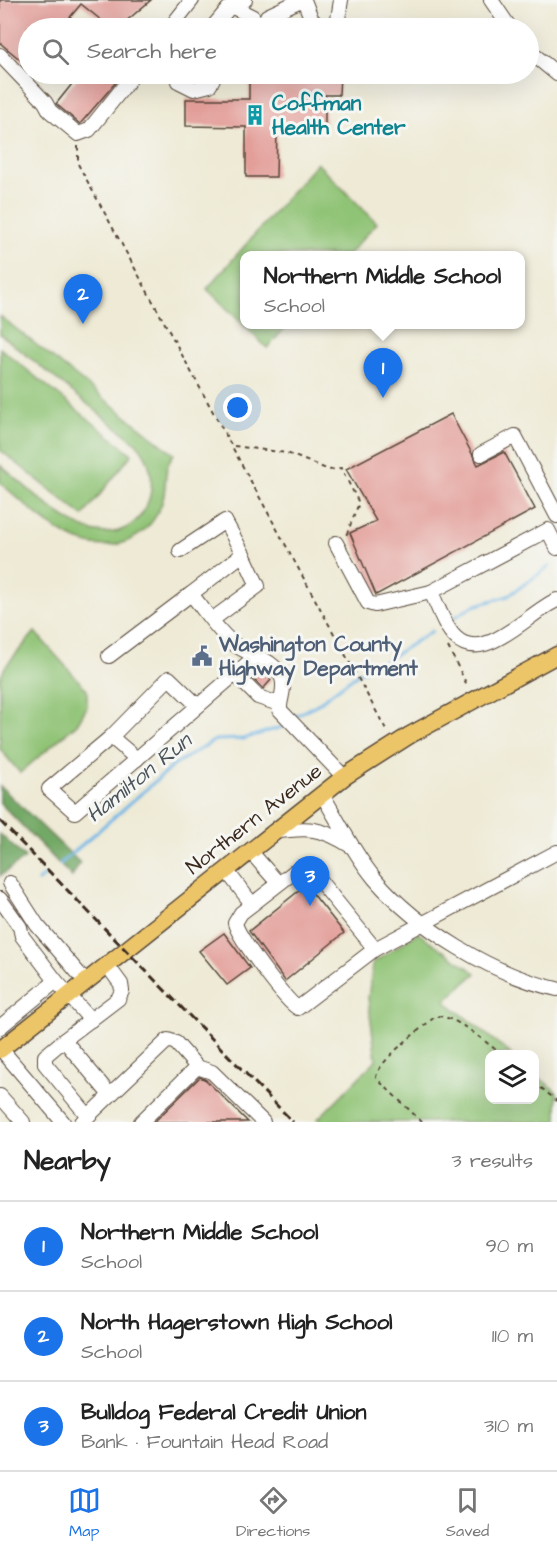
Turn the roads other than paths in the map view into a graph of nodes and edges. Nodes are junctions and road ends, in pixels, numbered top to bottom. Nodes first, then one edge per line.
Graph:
1 (192, 0) edge
2 (303, 0) edge
3 (341, 0) edge
4 (491, 0) edge
5 (239, 3) edge
6 (178, 18) edge
7 (223, 18) edge
8 (311, 18) edge
9 (338, 18) edge
10 (503, 18) edge
11 (0, 55) edge
12 (539, 60) edge
13 (18, 74) edge
14 (557, 74) edge
15 (28, 84) edge
16 (126, 84) edge
17 (183, 84) edge
18 (210, 84) edge
19 (481, 454) dead end
20 (557, 516) edge
21 (552, 527) edge
22 (336, 543) road end
23 (557, 548) edge
24 (180, 551) dead end
25 (243, 554) junction
26 (431, 592) junction
27 (191, 594) junction
28 (557, 600) edge
29 (213, 619) junction
30 (557, 655) edge
31 (110, 656) dead end
32 (256, 656) junction
33 (235, 674) junction
34 (279, 704) junction
35 (198, 706) junction
36 (111, 737) junction
37 (137, 759) junction
38 (344, 777) junction
39 (322, 794) junction
40 (273, 832) junction
41 (354, 849) junction
42 (250, 851) junction
43 (557, 852) edge
44 (226, 870) junction
45 (10, 883) dead end
46 (278, 883) junction
47 (0, 899) edge
48 (252, 904) junction
49 (424, 924) junction
50 (375, 949) junction
51 (107, 965) junction
52 (56, 981) junction
53 (86, 982) junction
54 (557, 989) edge
55 (69, 995) junction
56 (91, 1020) junction
57 (0, 1027) edge
58 (64, 1040) junction
59 (2, 1044) edge
60 (197, 1067) junction
61 (110, 1095) junction
62 (0, 1096) edge
63 (85, 1119) edge
64 (23, 1122) edge
65 (63, 1122) edge
66 (141, 1122) edge
67 (263, 1122) edge

1 - 6 street
2 - 5 street
2 - 8 street
3 - 9 street
4 - 10 street
5 - 7 street
11 - 13 street
12 - 14 street
15 - 16 street
17 - 18 street
19 - 20 street
21 - 23 street
21 - 26 street
22 - 26 street
24 - 25 street
25 - 27 street
25 - 29 street
26 - 28 street
27 - 29 street
27 - 31 street
29 - 32 street
30 - 38 main road, Northern Avenue
32 - 33 street
32 - 34 street
33 - 34 street
33 - 35 street
34 - 38 street
35 - 36 street
35 - 37 street
36 - 37 street
36 - 37 street
38 - 39 main road, Northern Avenue
39 - 40 main road, Northern Avenue
39 - 41 street
40 - 41 street
40 - 42 main road, Northern Avenue
41 - 49 street
42 - 44 main road, Northern Avenue
42 - 46 street
43 - 49 street
44 - 48 street
44 - 51 main road, Northern Avenue
45 - 53 street
46 - 48 street
46 - 50 street
47 - 52 street
48 - 50 street
49 - 50 street
49 - 54 street
51 - 53 main road, Northern Avenue
51 - 56 street
52 - 55 street
52 - 57 street
53 - 55 main road, Northern Avenue
55 - 56 street
55 - 59 main road, Northern Avenue
56 - 58 street
58 - 61 street
58 - 63 street
59 - 65 street
60 - 61 street
60 - 66 street
60 - 67 street
61 - 63 street
62 - 64 street

